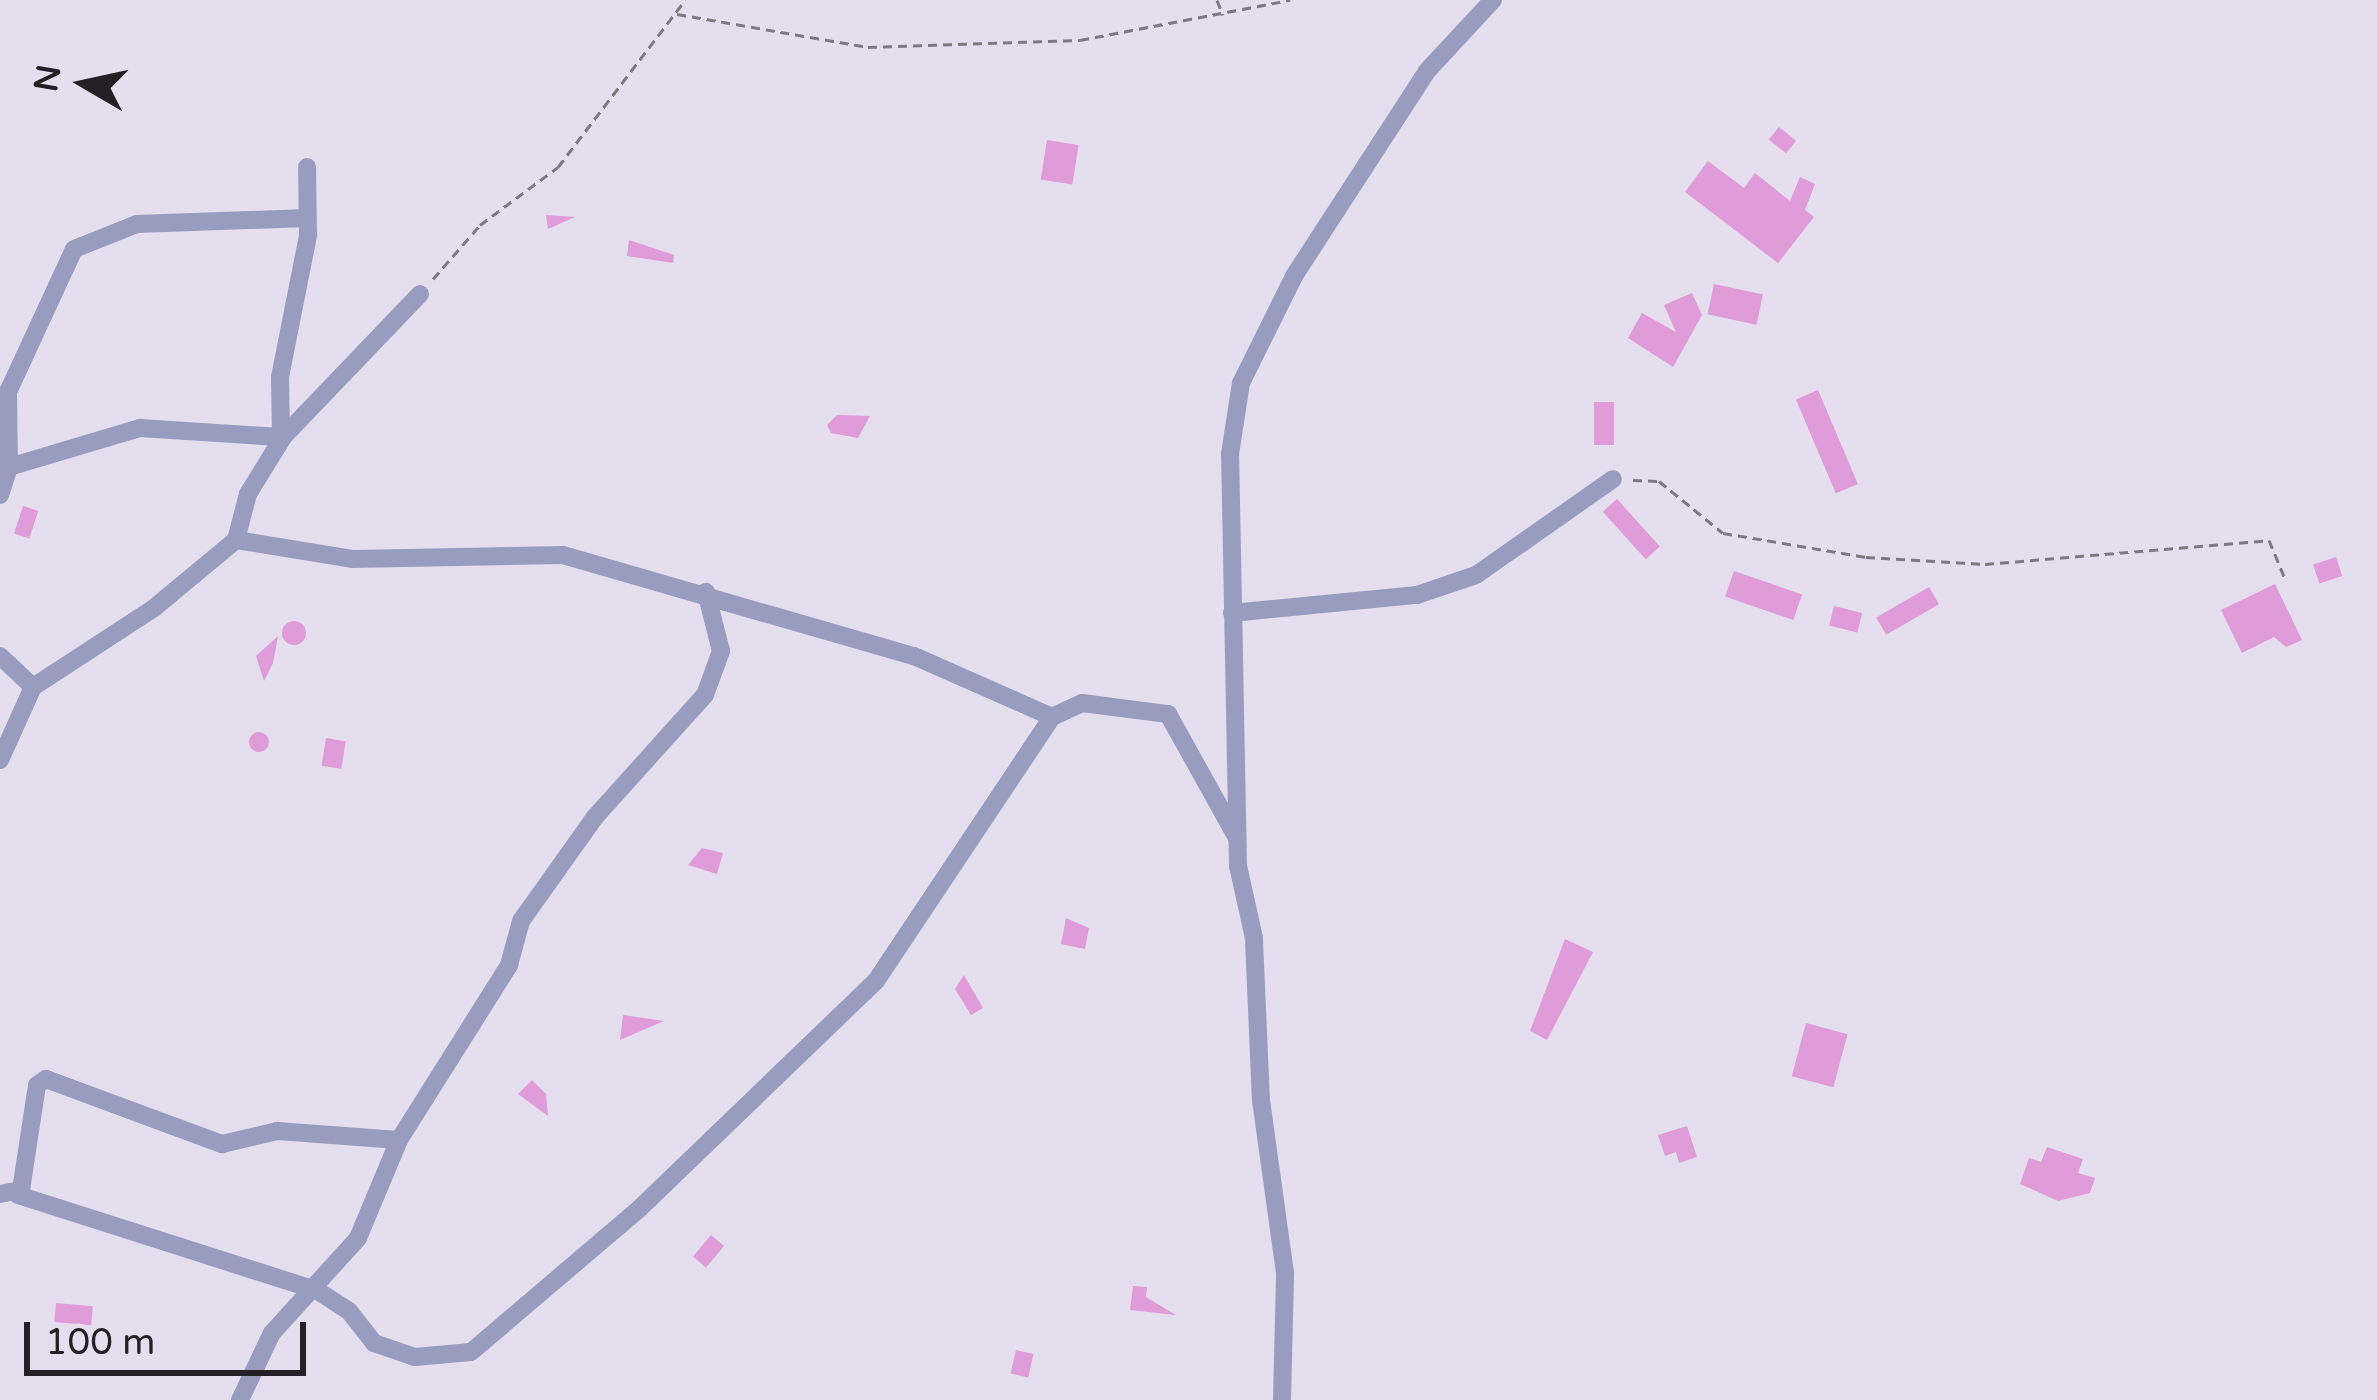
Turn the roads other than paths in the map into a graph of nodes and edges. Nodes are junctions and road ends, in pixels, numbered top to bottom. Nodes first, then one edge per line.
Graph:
1 (1493, 0) edge
2 (307, 167) dead end
3 (307, 218) junction
4 (420, 294) road end
5 (4, 391) edge
6 (9, 467) junction
7 (1613, 479) road end
8 (0, 495) edge
9 (236, 540) junction
10 (706, 592) junction
11 (1232, 614) junction
12 (0, 656) edge
13 (33, 687) junction
14 (1052, 717) junction
15 (0, 760) edge
16 (1237, 838) junction
17 (399, 1140) junction
18 (9, 1195) edge
19 (318, 1291) junction
20 (240, 1400) edge
21 (1282, 1400) edge

1 - 11 street
2 - 3 street
3 - 5 street
3 - 6 street
4 - 9 street
5 - 6 street
6 - 8 street
7 - 11 street
9 - 10 street
9 - 13 street
10 - 14 street
10 - 17 street
11 - 16 street
12 - 13 street
13 - 15 street
14 - 16 street
14 - 19 street
16 - 21 street
17 - 18 street
17 - 19 street
18 - 19 street
19 - 20 street

